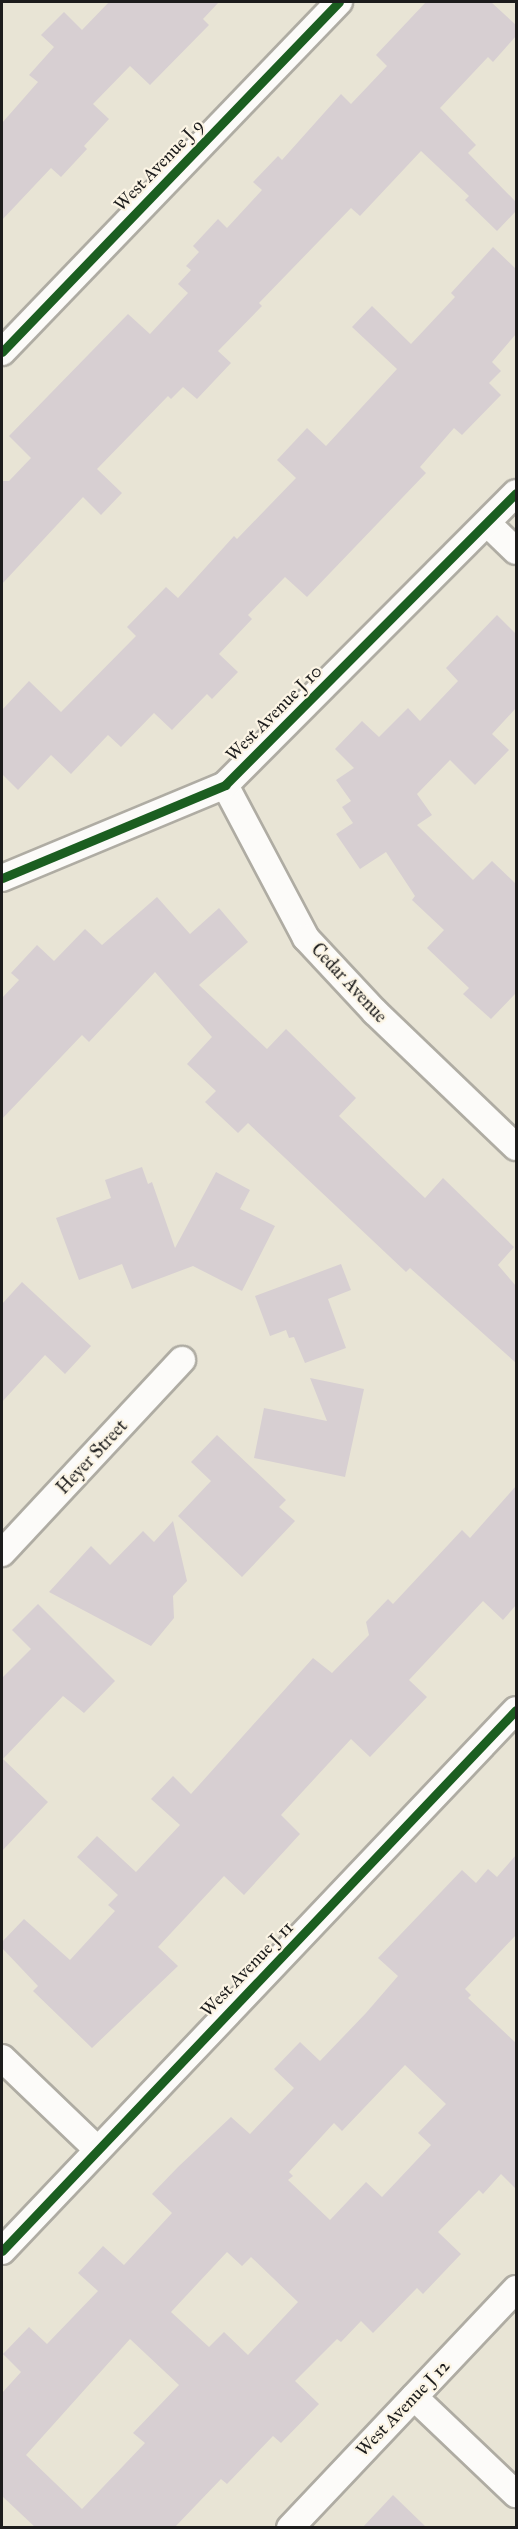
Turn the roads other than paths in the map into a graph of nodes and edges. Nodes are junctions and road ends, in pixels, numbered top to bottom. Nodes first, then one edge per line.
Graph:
1 (339, 2) edge
2 (2, 351) edge
3 (516, 493) edge
4 (488, 523) junction
5 (516, 551) edge
6 (225, 785) junction
7 (2, 878) edge
8 (516, 1147) edge
9 (182, 1360) dead end
10 (2, 1553) edge
11 (516, 1710) edge
12 (2, 2058) edge
13 (97, 2149) junction
14 (2, 2251) edge
15 (516, 2289) edge
16 (414, 2397) junction
17 (516, 2494) edge
18 (290, 2528) edge

1 - 2 street, West Avenue J 9
3 - 4 street, West Avenue J 10
4 - 5 street
4 - 6 street, West Avenue J 10
6 - 7 street, West Avenue J 10
6 - 8 street, Cedar Avenue
9 - 10 street, Heyer Street
11 - 13 street, West Avenue J 11
12 - 13 street
13 - 14 street, West Avenue J 11
15 - 16 street, West Avenue J 12
16 - 17 street
16 - 18 street, West Avenue J 12

